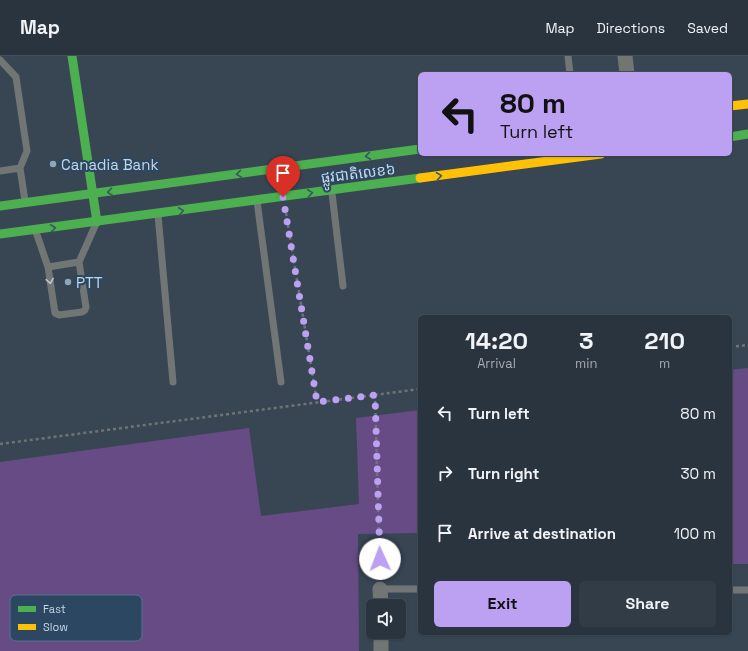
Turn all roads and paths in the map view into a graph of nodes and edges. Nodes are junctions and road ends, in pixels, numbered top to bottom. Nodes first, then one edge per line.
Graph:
1 (72, 56) edge
2 (568, 56) edge
3 (625, 56) edge
4 (0, 60) edge
5 (570, 72) edge
6 (627, 72) edge
7 (748, 104) edge
8 (732, 106) edge
9 (748, 134) edge
10 (732, 137) edge
11 (418, 149) edge
12 (584, 156) edge
13 (20, 168) junction
14 (0, 172) edge
15 (332, 190) junction
16 (93, 194) junction
17 (283, 197) junction
18 (257, 200) junction
19 (26, 203) junction
20 (0, 206) edge
21 (158, 214) junction
22 (97, 222) junction
23 (35, 230) junction
24 (0, 234) edge
25 (79, 262) junction
26 (48, 267) junction
27 (343, 286) dead end
28 (748, 345) edge
29 (732, 347) edge
30 (173, 382) dead end
31 (281, 382) dead end
32 (418, 389) edge
33 (375, 395) junction
34 (317, 402) junction
35 (0, 444) edge
36 (380, 589) junction
37 (418, 589) edge
38 (732, 590) edge
39 (748, 590) edge
40 (381, 599) edge
41 (381, 639) edge
42 (381, 651) edge

1 - 16 main road
2 - 5 lane
3 - 6 street
4 - 13 lane
7 - 8 main road
9 - 10 main road
11 -> 16 main road, ផ្លូវជាតិលេខ៦
15 -> 12 main road, ផ្លូវជាតិលេខ៦
13 - 14 lane
13 - 19 lane
17 -> 15 main road, ផ្លូវជាតិលេខ៦
15 - 27 lane
16 - 19 main road, ផ្លូវជាតិលេខ៦
16 - 22 main road
17 - 18 main road, ផ្លូវជាតិលេខ៦
17 - 34 path
21 -> 18 main road, ផ្លូវជាតិលេខ៦
18 - 31 lane
19 - 20 main road, ផ្លូវជាតិលេខ៦
21 - 22 main road, ផ្លូវជាតិលេខ៦
21 - 30 lane
23 -> 22 main road, ផ្លូវជាតិលេខ៦
22 - 25 lane
23 - 24 main road, ផ្លូវជាតិលេខ៦
23 - 26 lane
25 - 26 lane
26 -> 25 lane
28 - 29 path
32 - 33 path
33 - 34 path
33 - 36 path
34 - 35 path
36 - 37 lane
36 - 40 street
38 - 39 lane
41 - 42 street

